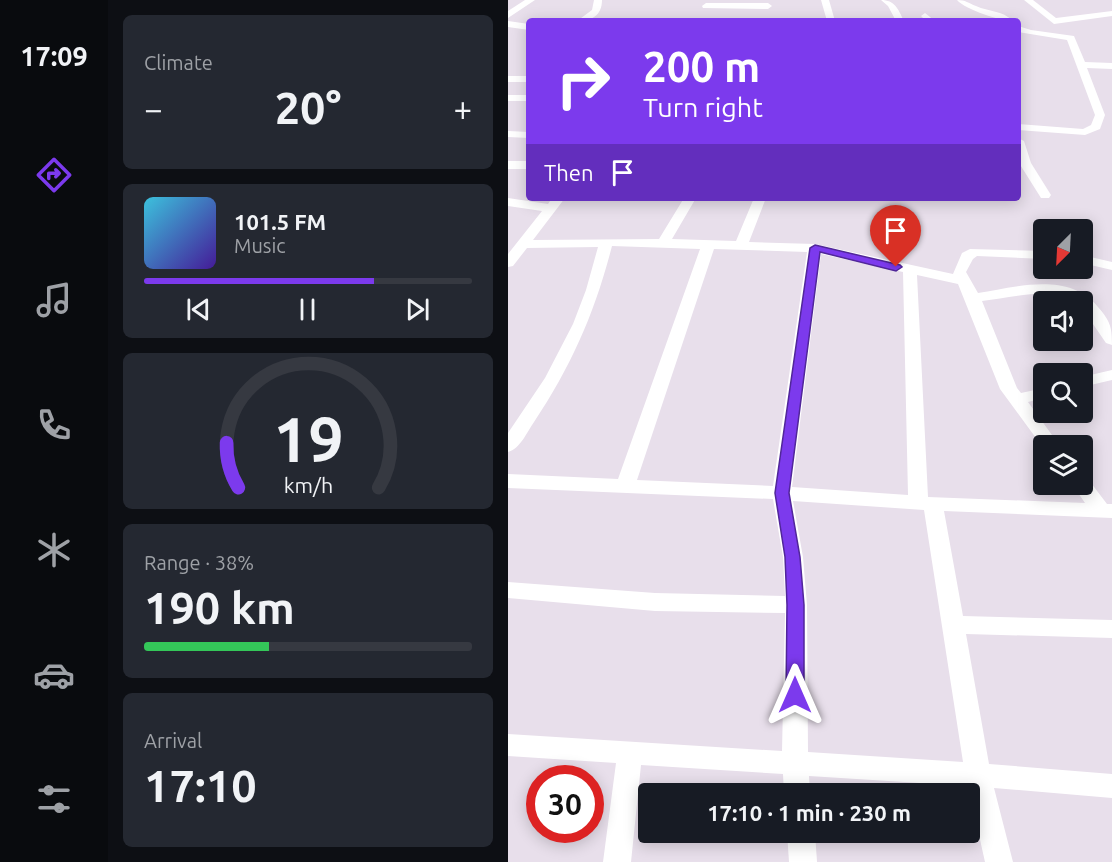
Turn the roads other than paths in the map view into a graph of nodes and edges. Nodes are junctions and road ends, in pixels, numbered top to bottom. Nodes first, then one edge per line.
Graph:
1 (531, 0) edge
2 (598, 0) edge
3 (825, 0) edge
4 (885, 0) edge
5 (961, 0) edge
6 (1028, 0) edge
7 (1098, 2) dead end
8 (768, 3) edge
9 (705, 7) edge
10 (1111, 13) edge
11 (508, 15) edge
12 (586, 18) edge
13 (770, 18) edge
14 (830, 18) edge
15 (898, 18) edge
16 (1006, 18) edge
17 (508, 24) edge
18 (526, 27) edge
19 (1021, 29) edge
20 (1082, 65) junction
21 (1111, 66) edge
22 (508, 79) edge
23 (526, 79) edge
24 (508, 98) edge
25 (526, 98) edge
26 (1021, 126) edge
27 (508, 134) edge
28 (526, 135) edge
29 (1021, 150) edge
30 (508, 165) edge
31 (526, 165) edge
32 (1045, 195) dead end
33 (688, 201) edge
34 (759, 201) edge
35 (508, 202) edge
36 (554, 203) edge
37 (606, 242) junction
38 (663, 243) junction
39 (522, 244) junction
40 (709, 244) junction
41 (741, 245) junction
42 (815, 248) junction
43 (1033, 255) edge
44 (1093, 262) edge
45 (508, 263) edge
46 (1111, 266) edge
47 (910, 270) junction
48 (961, 280) junction
49 (973, 298) junction
50 (1111, 340) edge
51 (1111, 375) edge
52 (1093, 379) edge
53 (1033, 396) edge
54 (1016, 400) junction
55 (1043, 435) edge
56 (508, 446) edge
57 (508, 481) edge
58 (625, 487) junction
59 (782, 493) junction
60 (1092, 495) edge
61 (926, 503) junction
62 (1107, 511) edge
63 (508, 590) edge
64 (796, 605) junction
65 (954, 625) junction
66 (1111, 629) edge
67 (508, 745) edge
68 (630, 753) junction
69 (795, 762) junction
70 (978, 775) junction
71 (796, 783) edge
72 (1111, 786) edge
73 (801, 843) edge
74 (617, 862) edge
75 (803, 862) edge
76 (999, 862) edge

1 - 11 street
2 - 12 street
3 - 14 street
4 - 15 street
5 - 16 street
6 - 10 street
7 - 10 street
8 - 9 street
8 - 13 street
17 - 18 street
19 - 20 street
20 - 21 street
20 - 26 street
22 - 23 street
24 - 25 street
27 - 28 street
29 - 32 street
30 - 31 street
33 - 38 street
34 - 41 street
35 - 36 street
36 - 39 street
37 - 38 street
37 - 39 street
37 - 56 street
38 - 40 street
39 - 45 street
40 - 41 street
40 - 58 street
41 - 42 street
42 - 47 street
42 - 59 street
43 - 48 street
44 - 46 street
47 - 48 street
47 - 61 street
48 - 49 street
49 - 50 street
49 - 54 street
51 - 52 street
53 - 54 street
54 - 55 street
57 - 58 street
58 - 59 street
59 - 61 street
59 - 64 street
60 - 62 street
61 - 62 street
61 - 65 street
63 - 64 street
64 - 69 street
65 - 66 street
65 - 70 street
67 - 68 street
68 - 69 street
68 - 74 street
69 - 70 street
69 - 71 street
70 - 72 street
70 - 76 street
73 - 75 street

